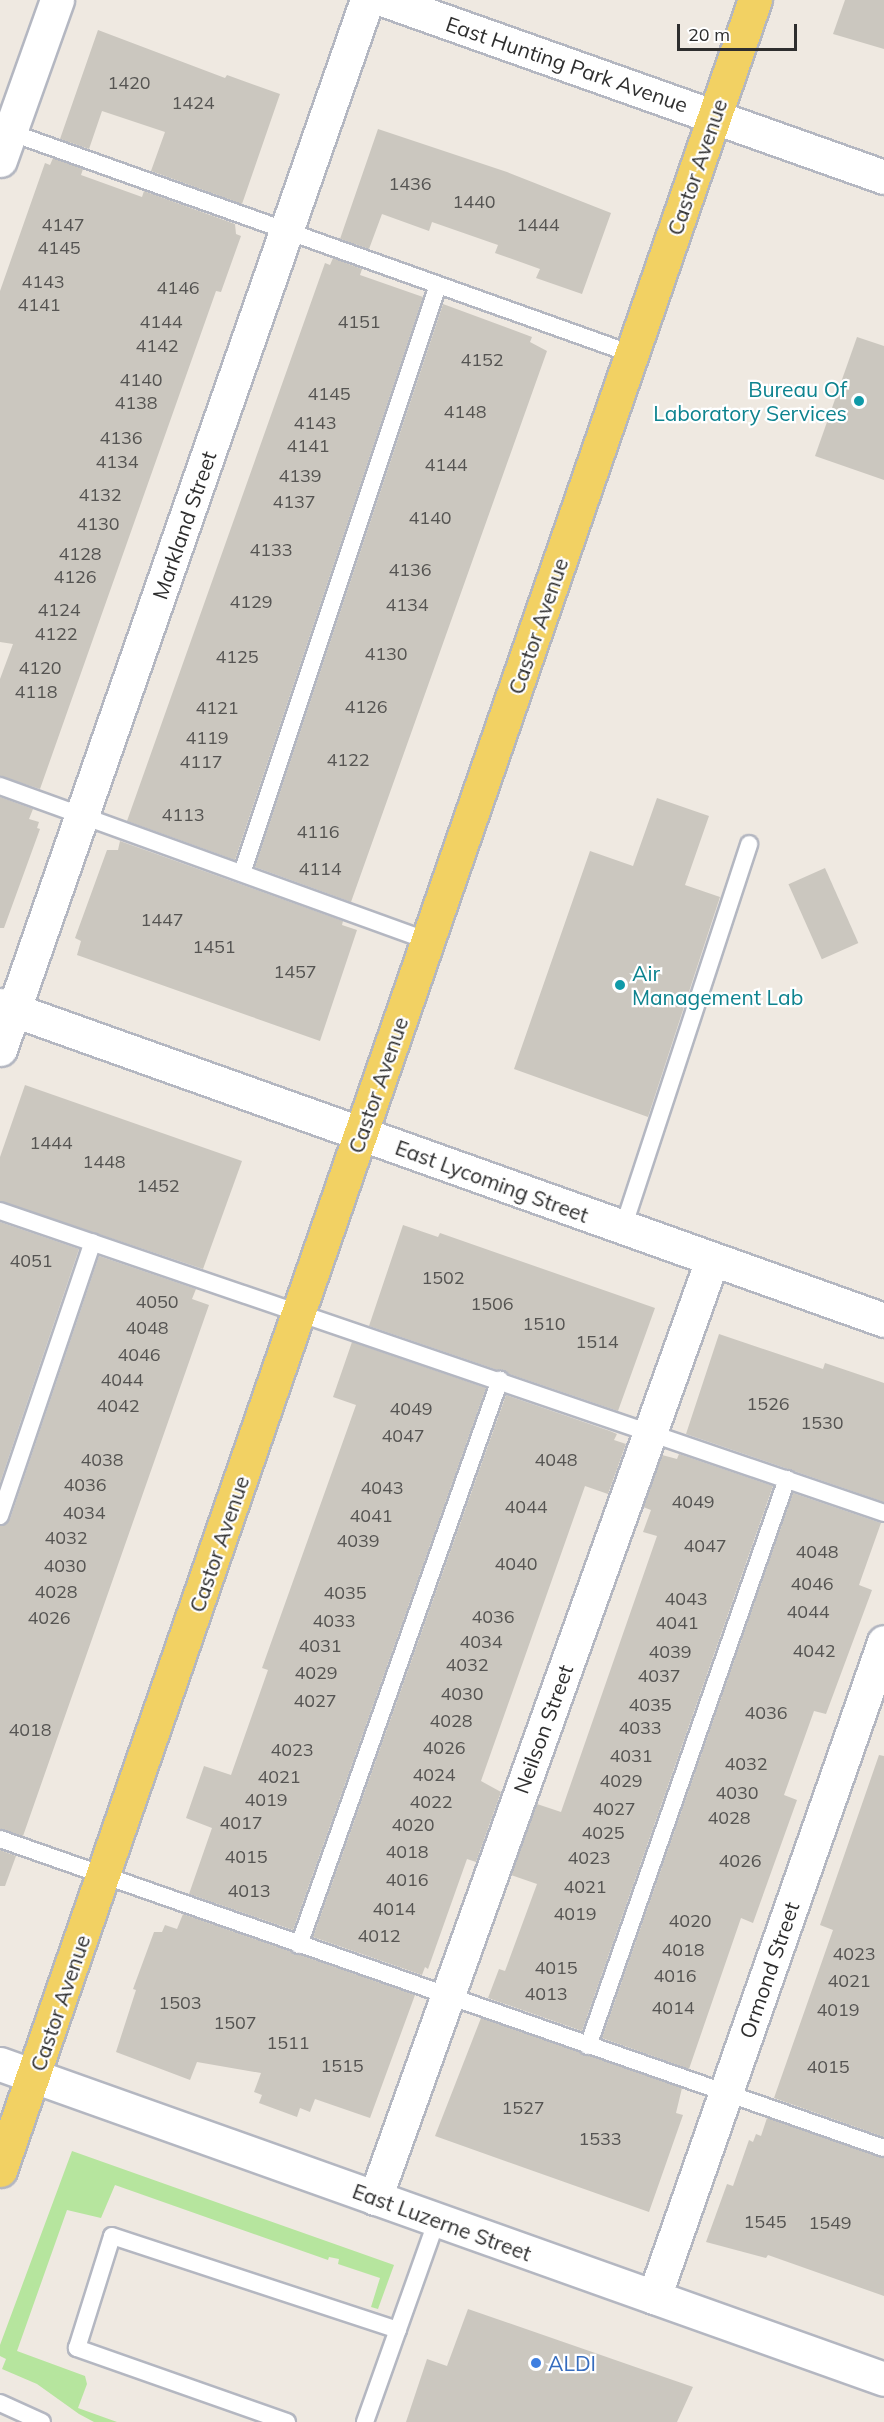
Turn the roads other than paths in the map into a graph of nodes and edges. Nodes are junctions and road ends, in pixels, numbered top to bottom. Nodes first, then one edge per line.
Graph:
1 (57, 0) edge
2 (367, 0) edge
3 (385, 0) edge
4 (755, 0) edge
5 (715, 116) junction
6 (3, 140) edge
7 (884, 177) edge
8 (287, 231) junction
9 (438, 285) junction
10 (632, 354) junction
11 (0, 786) edge
12 (82, 816) junction
13 (749, 844) dead end
14 (242, 873) junction
15 (428, 941) junction
16 (7, 1007) edge
17 (0, 1049) edge
18 (361, 1134) junction
19 (0, 1211) edge
20 (623, 1228) junction
21 (93, 1242) junction
22 (712, 1260) junction
23 (300, 1312) junction
24 (884, 1320) edge
25 (500, 1380) junction
26 (650, 1431) junction
27 (787, 1479) junction
28 (884, 1513) edge
29 (0, 1516) edge
30 (884, 1642) edge
31 (0, 1839) edge
32 (105, 1876) junction
33 (299, 1945) junction
34 (446, 1998) junction
35 (588, 2046) junction
36 (0, 2064) edge
37 (35, 2077) junction
38 (725, 2094) junction
39 (884, 2147) edge
40 (0, 2170) edge
41 (375, 2198) junction
42 (437, 2220) junction
43 (654, 2297) junction
44 (398, 2330) junction
45 (884, 2379) edge
46 (0, 2403) edge
47 (42, 2422) edge
48 (287, 2422) edge
49 (365, 2422) edge

1 - 6 street
2 - 8 street, Markland Street
3 - 5 street, East Hunting Park Avenue
4 - 5 main road, Castor Avenue
5 - 7 street, East Hunting Park Avenue
5 - 10 main road, Castor Avenue
6 - 8 lane
8 - 9 lane
8 - 12 street, Markland Street
9 - 10 lane
9 - 14 lane
10 - 15 main road, Castor Avenue
11 - 12 lane
12 - 14 lane
12 - 16 street, Markland Street
13 - 20 lane
14 - 15 lane
15 - 18 main road, Castor Avenue
16 - 17 street, Markland Street
16 - 18 street, East Lycoming Street
18 - 20 street, East Lycoming Street
18 - 23 main road, Castor Avenue
19 - 21 lane
20 - 22 street, East Lycoming Street
21 - 23 lane
21 - 29 lane
22 - 24 street, East Lycoming Street
22 - 26 street, Neilson Street
23 - 25 lane
23 - 32 main road, Castor Avenue
25 - 26 lane
25 - 33 lane
26 - 27 lane
26 - 34 street, Neilson Street
27 - 28 lane
27 - 35 lane
30 - 38 street, Ormond Street
31 - 32 lane
32 - 33 lane
32 - 37 main road, Castor Avenue
33 - 34 lane
34 - 35 lane
34 - 41 street, Neilson Street
35 - 38 lane
36 - 37 street, East Luzerne Street
37 - 40 main road, Castor Avenue
37 - 41 street, East Luzerne Street
38 - 39 lane
38 - 43 street, Ormond Street
41 - 42 street, East Luzerne Street
42 - 43 street, East Luzerne Street
42 - 44 lane
43 - 45 street, East Luzerne Street
44 - 48 lane
44 - 49 lane
46 - 47 lane

